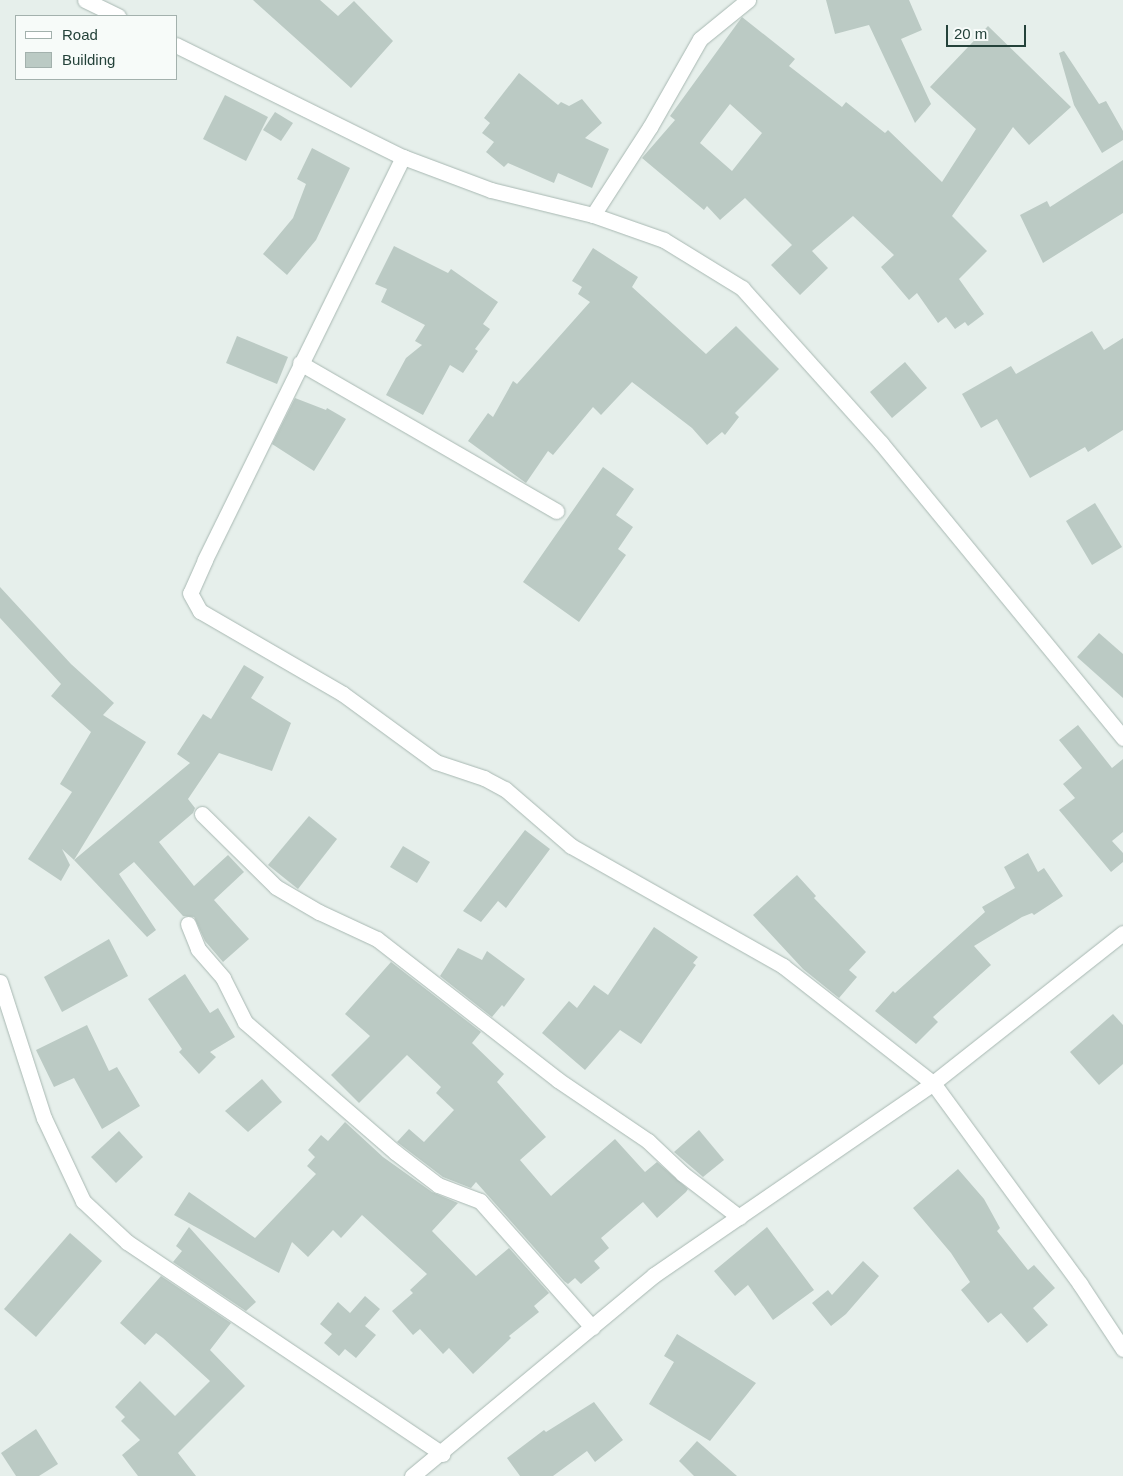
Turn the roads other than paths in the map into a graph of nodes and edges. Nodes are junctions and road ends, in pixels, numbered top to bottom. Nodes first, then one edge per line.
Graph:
1 (85, 0) edge
2 (748, 0) edge
3 (116, 15) edge
4 (178, 46) edge
5 (403, 157) junction
6 (593, 215) junction
7 (300, 362) junction
8 (556, 511) dead end
9 (1123, 738) edge
10 (202, 814) dead end
11 (188, 924) dead end
12 (1123, 933) edge
13 (0, 982) edge
14 (933, 1083) junction
15 (739, 1217) junction
16 (592, 1326) junction
17 (1123, 1349) edge
18 (442, 1454) junction
19 (412, 1476) edge

1 - 3 street
2 - 6 street
4 - 5 street
5 - 6 street
5 - 7 street
6 - 9 street
7 - 8 street
7 - 14 street
10 - 15 street
11 - 16 street
12 - 14 street
13 - 18 street
14 - 15 street
14 - 17 street
15 - 16 street
16 - 18 street
18 - 19 street

